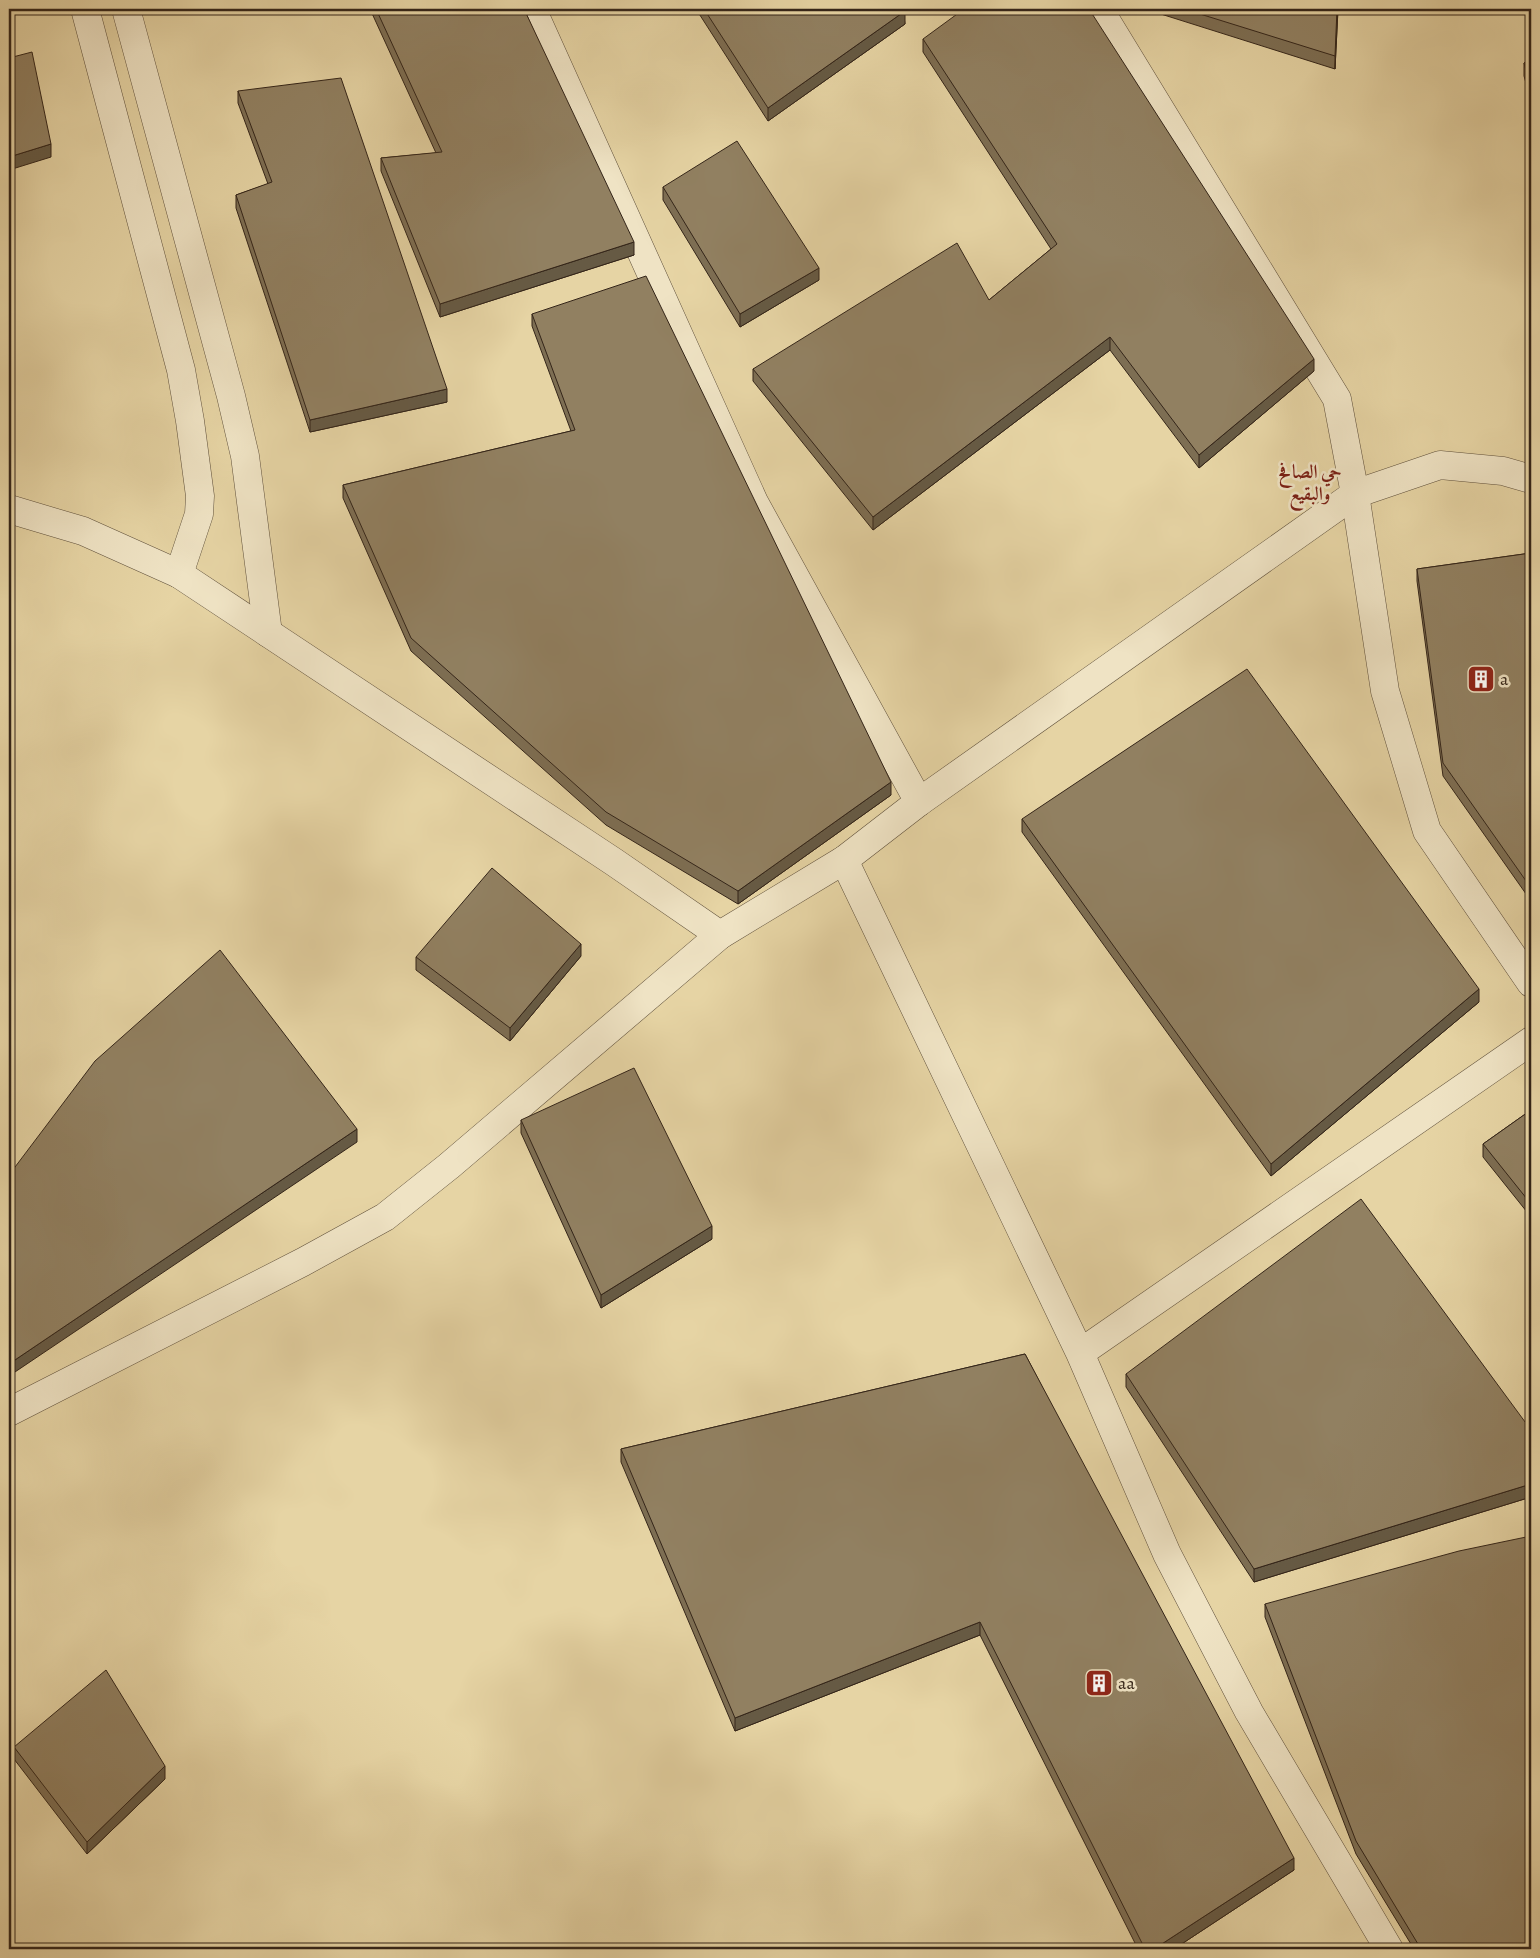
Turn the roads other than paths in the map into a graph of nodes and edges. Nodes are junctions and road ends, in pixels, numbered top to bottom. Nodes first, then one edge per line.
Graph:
1 (86, 9) edge
2 (126, 9) edge
3 (532, 9) edge
4 (1100, 9) edge
5 (1531, 479) edge
6 (1355, 494) junction
7 (9, 509) edge
8 (179, 574) junction
9 (268, 633) junction
10 (919, 802) junction
11 (844, 860) junction
12 (720, 935) junction
13 (1531, 983) edge
14 (1531, 1041) edge
15 (1080, 1353) junction
16 (9, 1412) edge
17 (1388, 1949) edge

1 - 8 street
2 - 9 street
3 - 10 street
4 - 6 street
5 - 6 street
6 - 10 street
6 - 13 street
7 - 8 street
8 - 9 street
9 - 12 street
10 - 11 street
11 - 12 street
11 - 15 street
12 - 16 street
14 - 15 street
15 - 17 street

